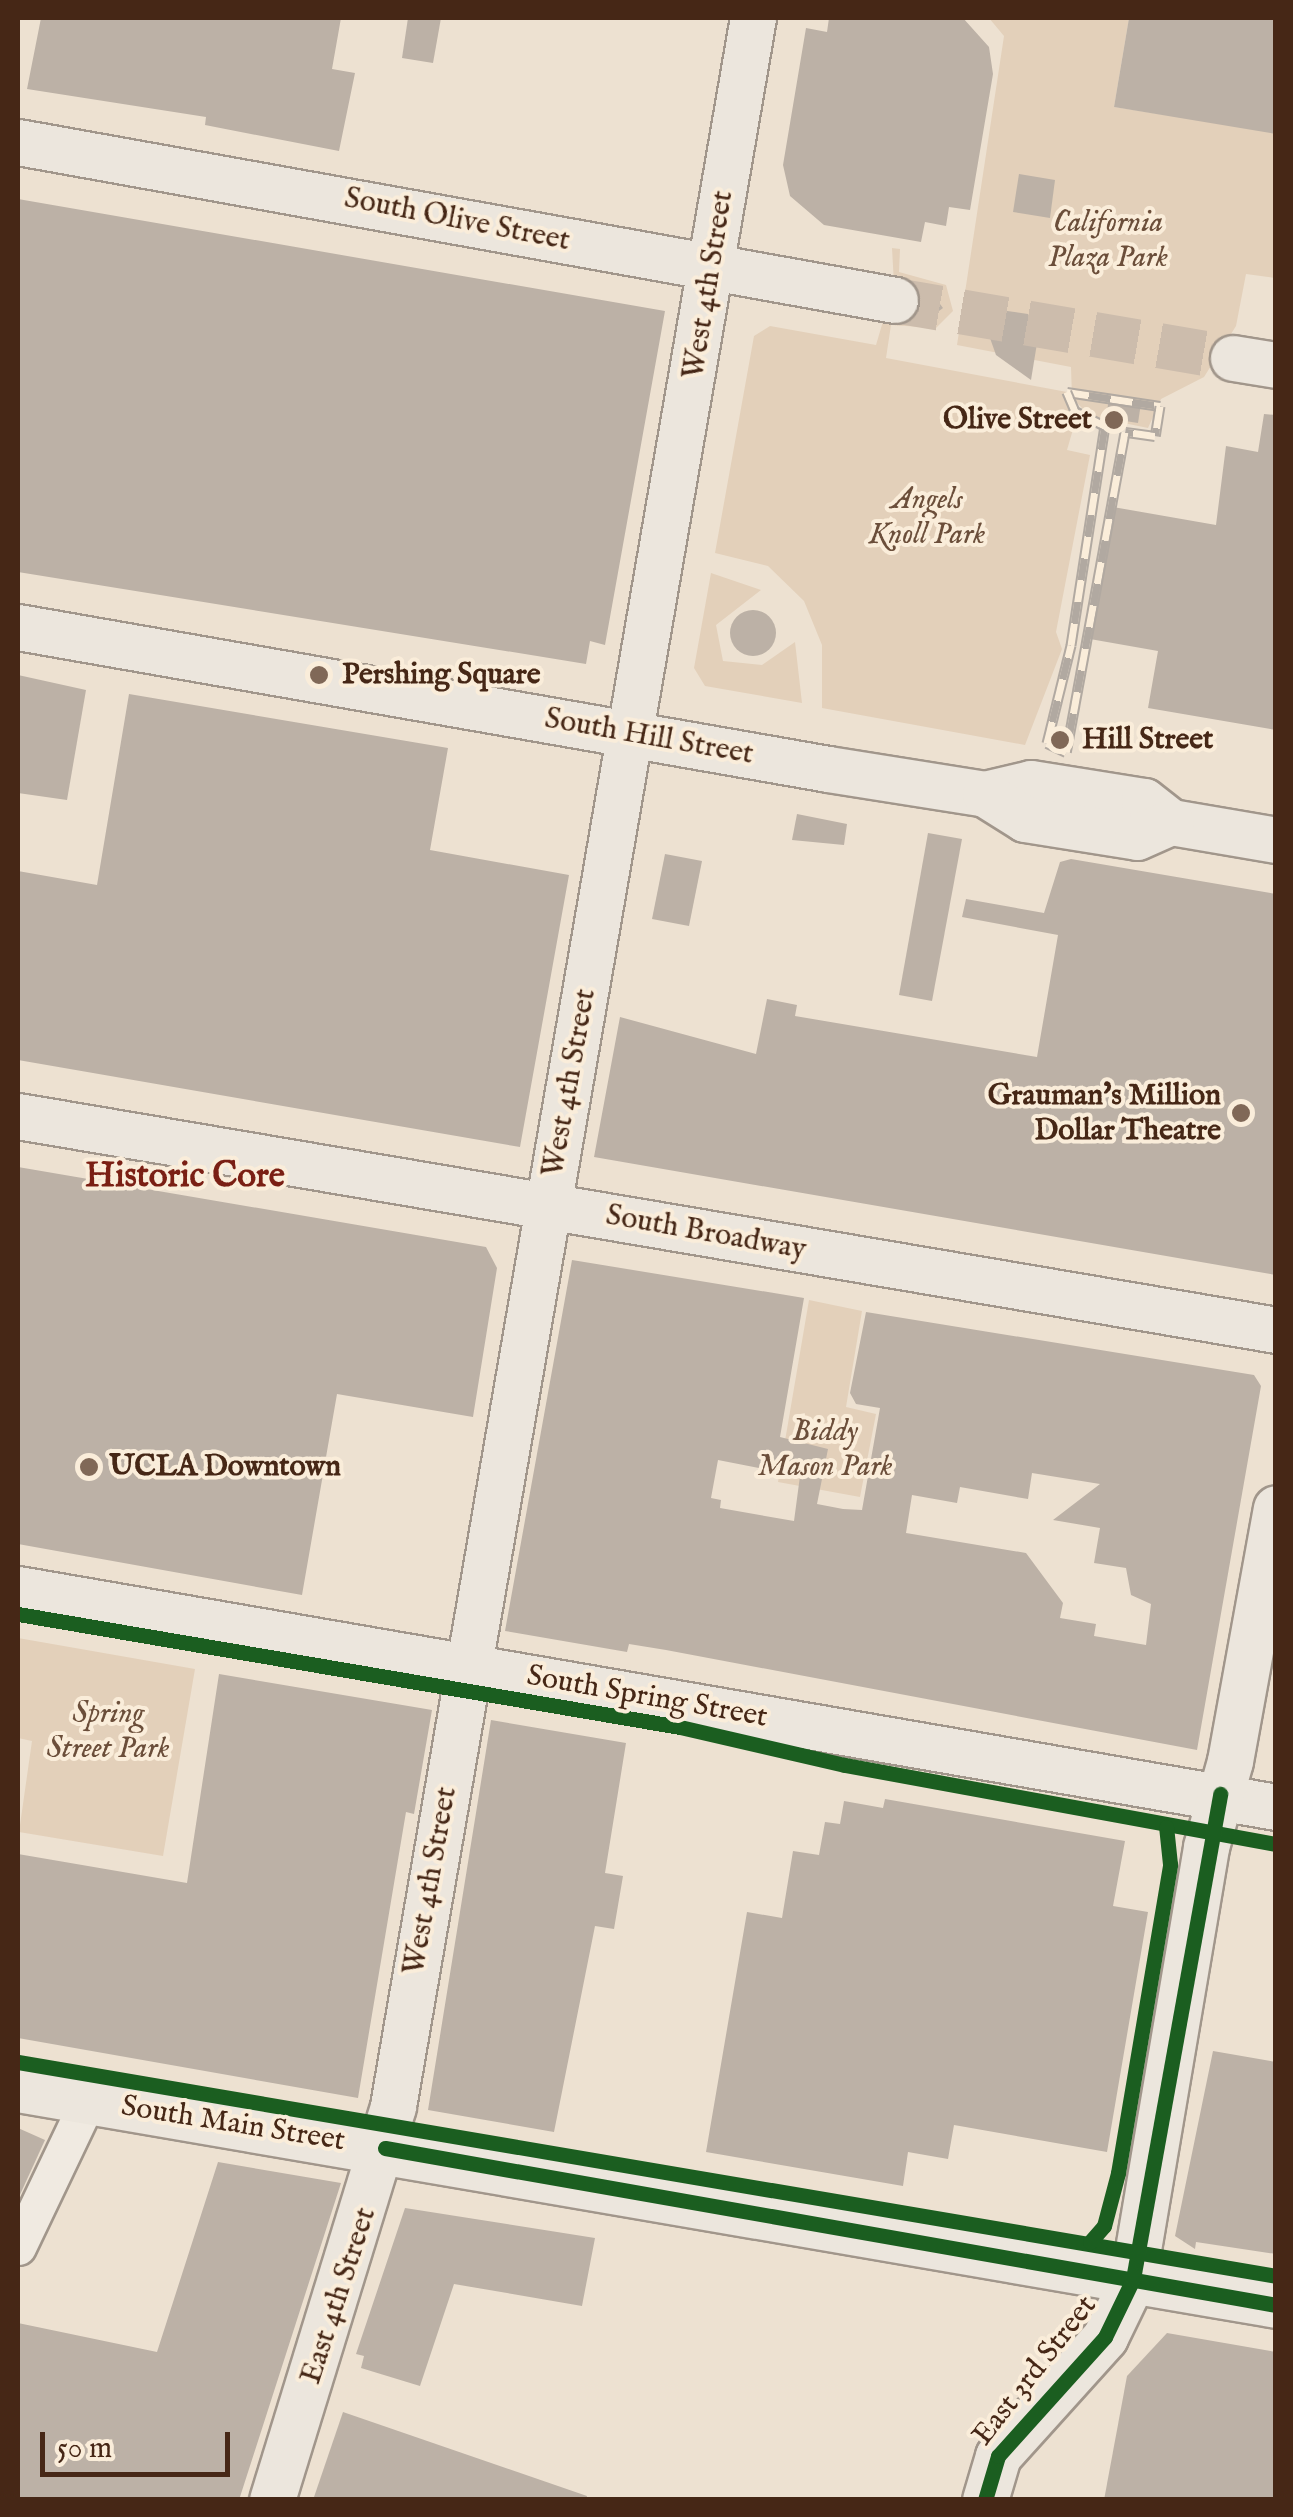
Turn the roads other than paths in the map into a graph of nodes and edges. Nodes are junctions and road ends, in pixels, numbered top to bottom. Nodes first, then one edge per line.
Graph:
1 (753, 18) edge
2 (18, 142) edge
3 (712, 268) junction
4 (896, 300) tunnel mouth
5 (18, 627) edge
6 (633, 732) junction
7 (1276, 840) edge
8 (18, 1116) edge
9 (550, 1205) junction
10 (1276, 1330) edge
11 (1276, 1508) edge
12 (18, 1589) edge
13 (469, 1663) junction
14 (1220, 1794) junction
15 (1276, 1806) edge
16 (18, 2090) edge
17 (88, 2100) junction
18 (385, 2148) junction
19 (18, 2246) edge
20 (1134, 2278) junction
21 (1276, 2305) edge
22 (272, 2500) edge
23 (984, 2500) edge

1 - 3 main road, West 4th Street
2 - 3 main road, South Olive Street
3 - 4 main road, South Olive Street
3 - 6 main road, West 4th Street
5 - 6 main road, South Hill Street
6 - 7 main road, South Hill Street
6 - 9 main road, West 4th Street
8 - 9 main road, South Broadway
9 - 10 main road, South Broadway
9 - 13 main road, West 4th Street
11 - 14 main road, East 3rd Street
12 - 13 main road, South Spring Street
13 - 14 main road, South Spring Street
13 - 18 main road, West 4th Street
14 - 15 main road, South Spring Street
14 - 20 main road, East 3rd Street
16 - 17 main road, South Main Street
17 - 18 main road, South Main Street
17 - 19 street
18 - 20 main road, South Main Street
18 - 22 main road, East 4th Street
20 - 21 main road, South Main Street
20 - 23 main road, East 3rd Street

